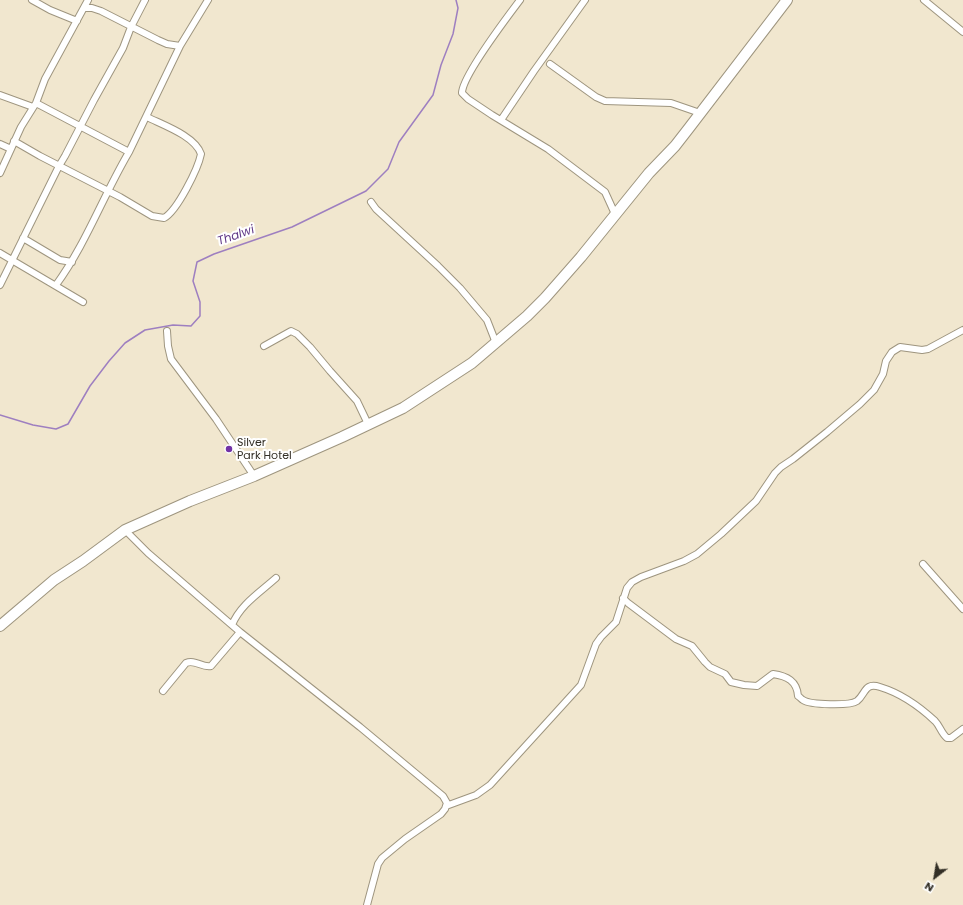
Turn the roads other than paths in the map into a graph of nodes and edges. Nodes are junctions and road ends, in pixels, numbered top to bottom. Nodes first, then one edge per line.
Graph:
1 (32, 0) edge
2 (88, 0) edge
3 (145, 0) edge
4 (208, 0) edge
5 (520, 0) edge
6 (586, 0) edge
7 (786, 0) edge
8 (924, 0) edge
9 (84, 8) junction
10 (77, 21) junction
11 (131, 26) junction
12 (963, 32) edge
13 (180, 46) junction
14 (550, 64) dead end
15 (0, 95) edge
16 (34, 105) junction
17 (700, 113) junction
18 (147, 117) junction
19 (501, 120) junction
20 (80, 126) junction
21 (14, 141) junction
22 (0, 144) edge
23 (11, 149) junction
24 (129, 152) junction
25 (59, 166) junction
26 (0, 173) edge
27 (108, 191) junction
28 (371, 202) dead end
29 (615, 214) junction
30 (23, 238) junction
31 (0, 253) edge
32 (12, 260) junction
33 (72, 262) junction
34 (0, 285) edge
35 (56, 285) junction
36 (83, 302) dead end
37 (963, 330) edge
38 (167, 331) dead end
39 (496, 343) junction
40 (264, 346) dead end
41 (368, 424) junction
42 (254, 476) junction
43 (125, 530) junction
44 (923, 564) dead end
45 (276, 578) dead end
46 (623, 598) junction
47 (963, 609) edge
48 (232, 625) junction
49 (0, 626) edge
50 (240, 632) junction
51 (163, 691) dead end
52 (963, 729) edge
53 (446, 806) junction
54 (367, 905) edge

1 - 10 street
2 - 9 street
3 - 11 street
4 - 13 street
5 - 19 street
6 - 19 street
7 - 17 highway
8 - 12 street
9 - 10 street
9 - 11 street
10 - 16 street
11 - 13 street
11 - 20 street
13 - 18 street
14 - 17 street
15 - 16 street
16 - 20 street
16 - 21 street
17 - 29 highway
18 - 24 street
18 - 27 street
19 - 29 street
20 - 24 street
20 - 25 street
21 - 23 street
21 - 25 street
22 - 23 street
23 - 26 street
24 - 27 street
25 - 27 street
25 - 30 street
27 - 33 street
28 - 39 street
29 - 39 highway
30 - 32 street
30 - 33 street
31 - 32 street
32 - 34 street
32 - 35 street
33 - 35 street
35 - 36 street
37 - 46 street
38 - 42 street
39 - 41 highway
40 - 41 street
41 - 42 highway
42 - 43 highway
43 - 48 street
43 - 49 highway
44 - 47 street
45 - 48 street
46 - 52 street
46 - 53 street
48 - 50 street
50 - 51 street
50 - 53 street
53 - 54 street

